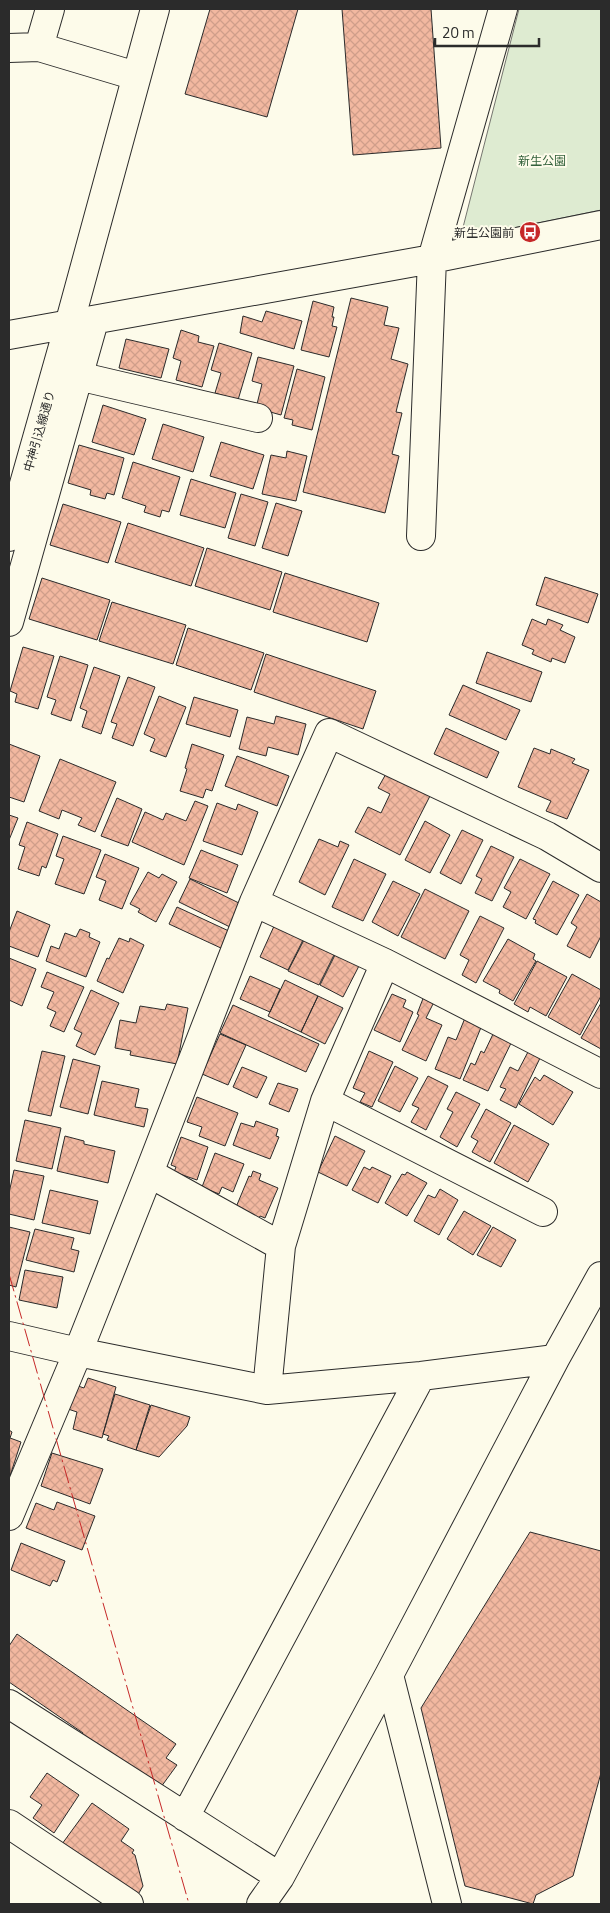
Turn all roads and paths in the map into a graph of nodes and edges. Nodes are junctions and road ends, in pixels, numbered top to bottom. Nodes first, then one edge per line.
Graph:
1 (50, 9) edge
2 (155, 9) edge
3 (503, 9) edge
4 (39, 47) junction
5 (9, 48) edge
6 (136, 76) junction
7 (601, 225) edge
8 (432, 259) junction
9 (81, 323) junction
10 (9, 335) edge
11 (78, 376) junction
12 (258, 418) dead end
13 (422, 536) dead end
14 (9, 537) edge
15 (9, 622) edge
16 (601, 868) edge
17 (254, 902) junction
18 (385, 963) junction
19 (601, 1074) edge
20 (325, 1101) junction
21 (149, 1174) junction
22 (543, 1212) dead end
23 (280, 1246) junction
24 (601, 1276) edge
25 (9, 1336) edge
26 (78, 1352) junction
27 (555, 1359) junction
28 (421, 1376) junction
29 (267, 1390) junction
30 (9, 1516) edge
31 (389, 1675) junction
32 (9, 1704) edge
33 (185, 1817) junction
34 (9, 1824) edge
35 (280, 1877) junction
36 (129, 1904) edge
37 (261, 1904) edge
38 (447, 1904) edge

1 - 4 street
2 - 6 street
3 - 8 street
4 - 5 street
4 - 6 street
6 - 9 street
7 - 8 street
8 - 9 street
8 - 13 street
9 - 10 street
9 - 11 street
9 - 14 street, 中神引込線通り
11 - 12 street
11 - 15 street
16 - 17 street
17 - 18 street
17 - 21 street
18 - 19 street
18 - 20 street
20 - 22 street
20 - 23 street
21 - 23 street
21 - 26 street
23 - 29 street
24 - 27 street
25 - 26 street
26 - 29 street
26 - 30 street
27 - 28 street
27 - 31 street
28 - 29 street
28 - 33 street
31 - 35 street
31 - 38 street
32 - 33 street
33 - 35 street
34 - 36 street
35 - 37 street

